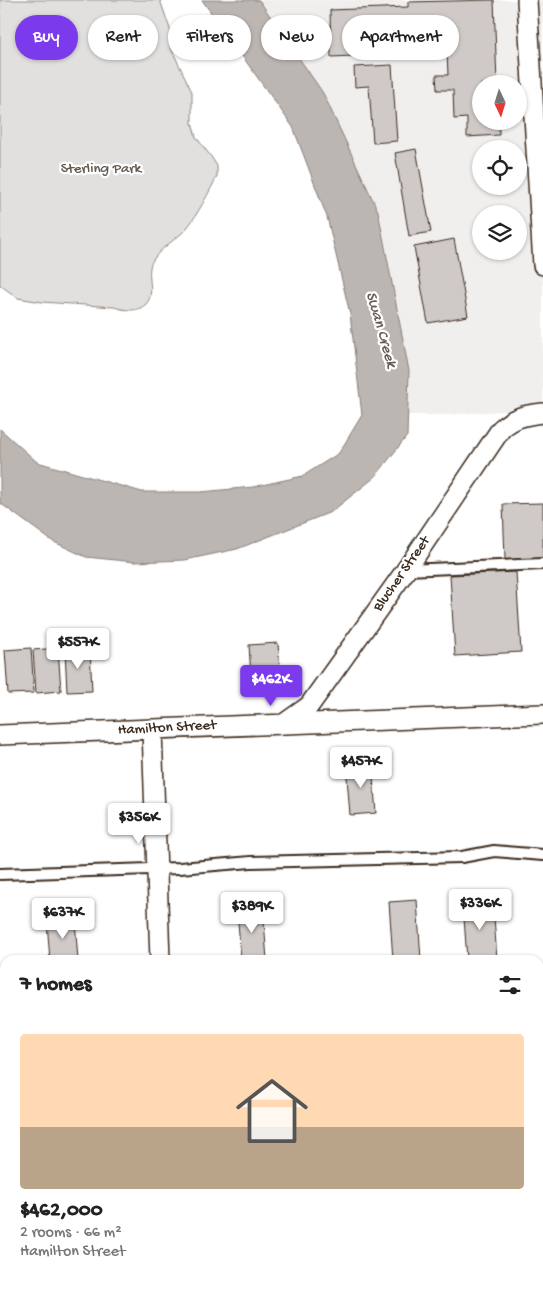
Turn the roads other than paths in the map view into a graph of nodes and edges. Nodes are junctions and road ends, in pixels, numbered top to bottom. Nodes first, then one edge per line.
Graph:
1 (527, 0) edge
2 (543, 266) edge
3 (543, 413) edge
4 (543, 564) edge
5 (406, 570) junction
6 (543, 714) edge
7 (285, 723) junction
8 (152, 729) junction
9 (0, 735) edge
10 (543, 855) edge
11 (156, 869) junction
12 (0, 874) edge
13 (160, 955) edge

1 - 2 street
3 - 5 street, Blucher Street
4 - 5 lane
5 - 7 street, Blucher Street
6 - 7 street, Hamilton Street
7 - 8 street, Hamilton Street
8 - 9 street, Hamilton Street
8 - 11 street
10 - 11 lane
11 - 12 lane
11 - 13 street

